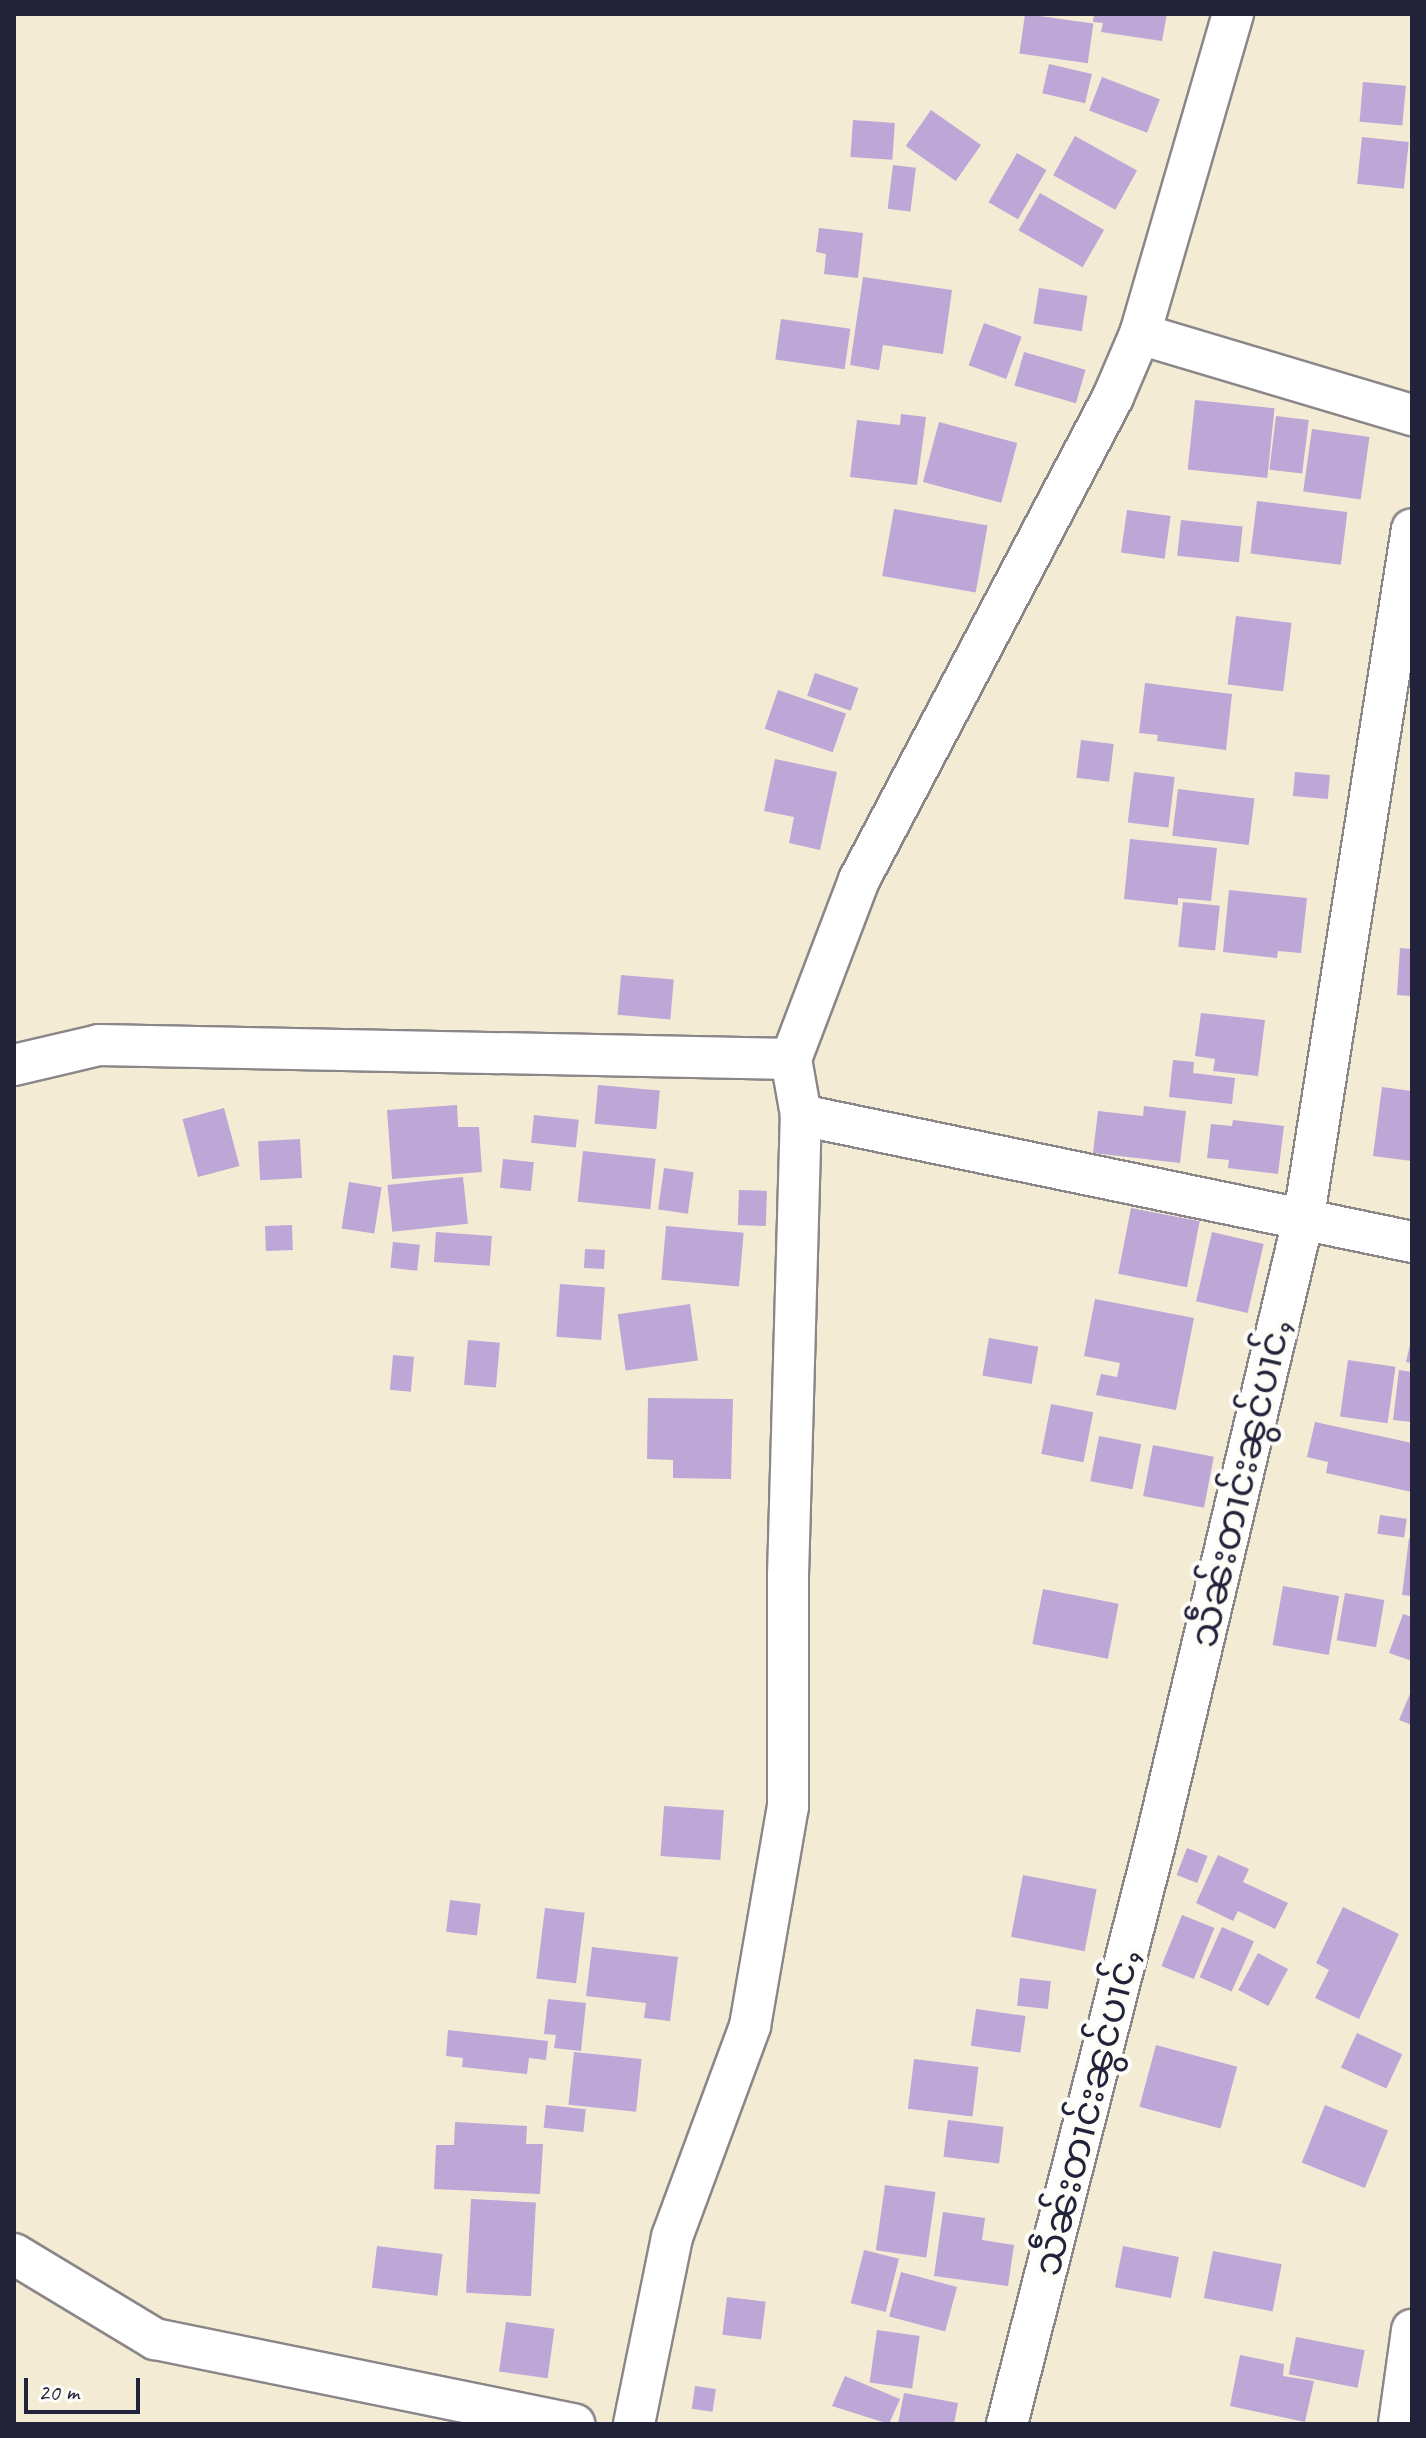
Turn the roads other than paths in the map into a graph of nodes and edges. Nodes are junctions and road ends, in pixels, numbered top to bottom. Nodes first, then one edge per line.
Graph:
1 (1233, 14) edge
2 (1140, 334) junction
3 (1412, 415) edge
4 (1412, 529) edge
5 (791, 1059) junction
6 (14, 1065) edge
7 (801, 1115) junction
8 (1304, 1216) junction
9 (1412, 1242) edge
10 (14, 2254) edge
11 (1412, 2330) edge
12 (574, 2424) edge
13 (634, 2424) edge
14 (1007, 2424) edge
15 (1399, 2424) edge

1 - 2 street
2 - 3 street
2 - 5 street
4 - 8 street, သဵၼ်းတၢင်းၼွင်ပၢင်ႇ
5 - 6 street
5 - 7 street
7 - 8 street
7 - 13 street
8 - 9 street
8 - 14 street, သဵၼ်းတၢင်းၼွင်ပၢင်ႇ
10 - 12 street
11 - 15 street

